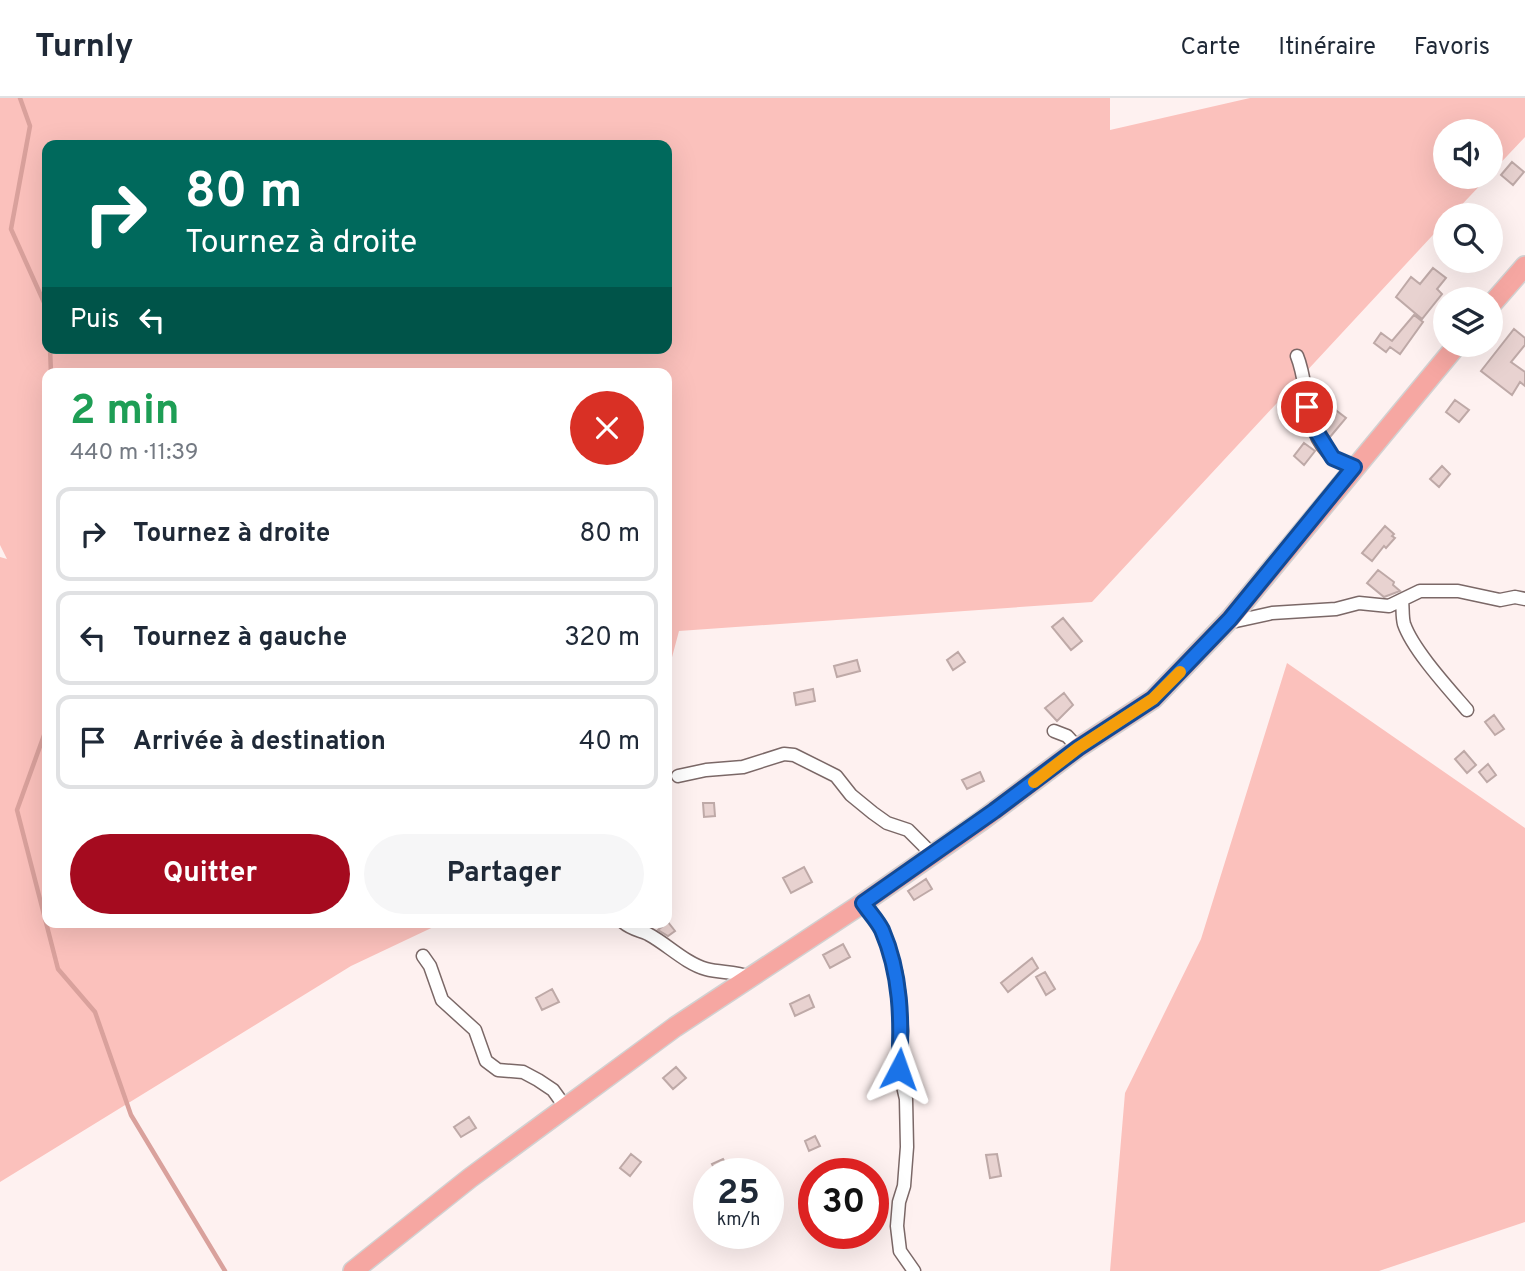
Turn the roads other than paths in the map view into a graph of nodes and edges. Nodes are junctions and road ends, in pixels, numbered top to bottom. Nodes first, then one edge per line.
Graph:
1 (1525, 266) edge
2 (1503, 291) edge
3 (1297, 356) dead end
4 (1447, 357) edge
5 (1354, 467) junction
6 (1525, 599) edge
7 (1402, 601) junction
8 (1230, 619) junction
9 (1467, 710) dead end
10 (1054, 731) dead end
11 (1078, 748) junction
12 (678, 776) dead end
13 (932, 854) junction
14 (863, 903) junction
15 (631, 928) edge
16 (423, 956) dead end
17 (749, 977) junction
18 (566, 1108) junction
19 (353, 1271) edge
20 (914, 1271) edge

1 - 2 highway
3 - 5 street
4 - 5 highway
5 - 8 highway
6 - 7 street
7 - 8 street
7 - 9 street
8 - 11 highway
10 - 11 street
11 - 13 highway
12 - 13 street
13 - 14 highway
14 - 17 highway
14 - 20 street
15 - 17 street
16 - 18 street
17 - 18 highway
18 - 19 highway

